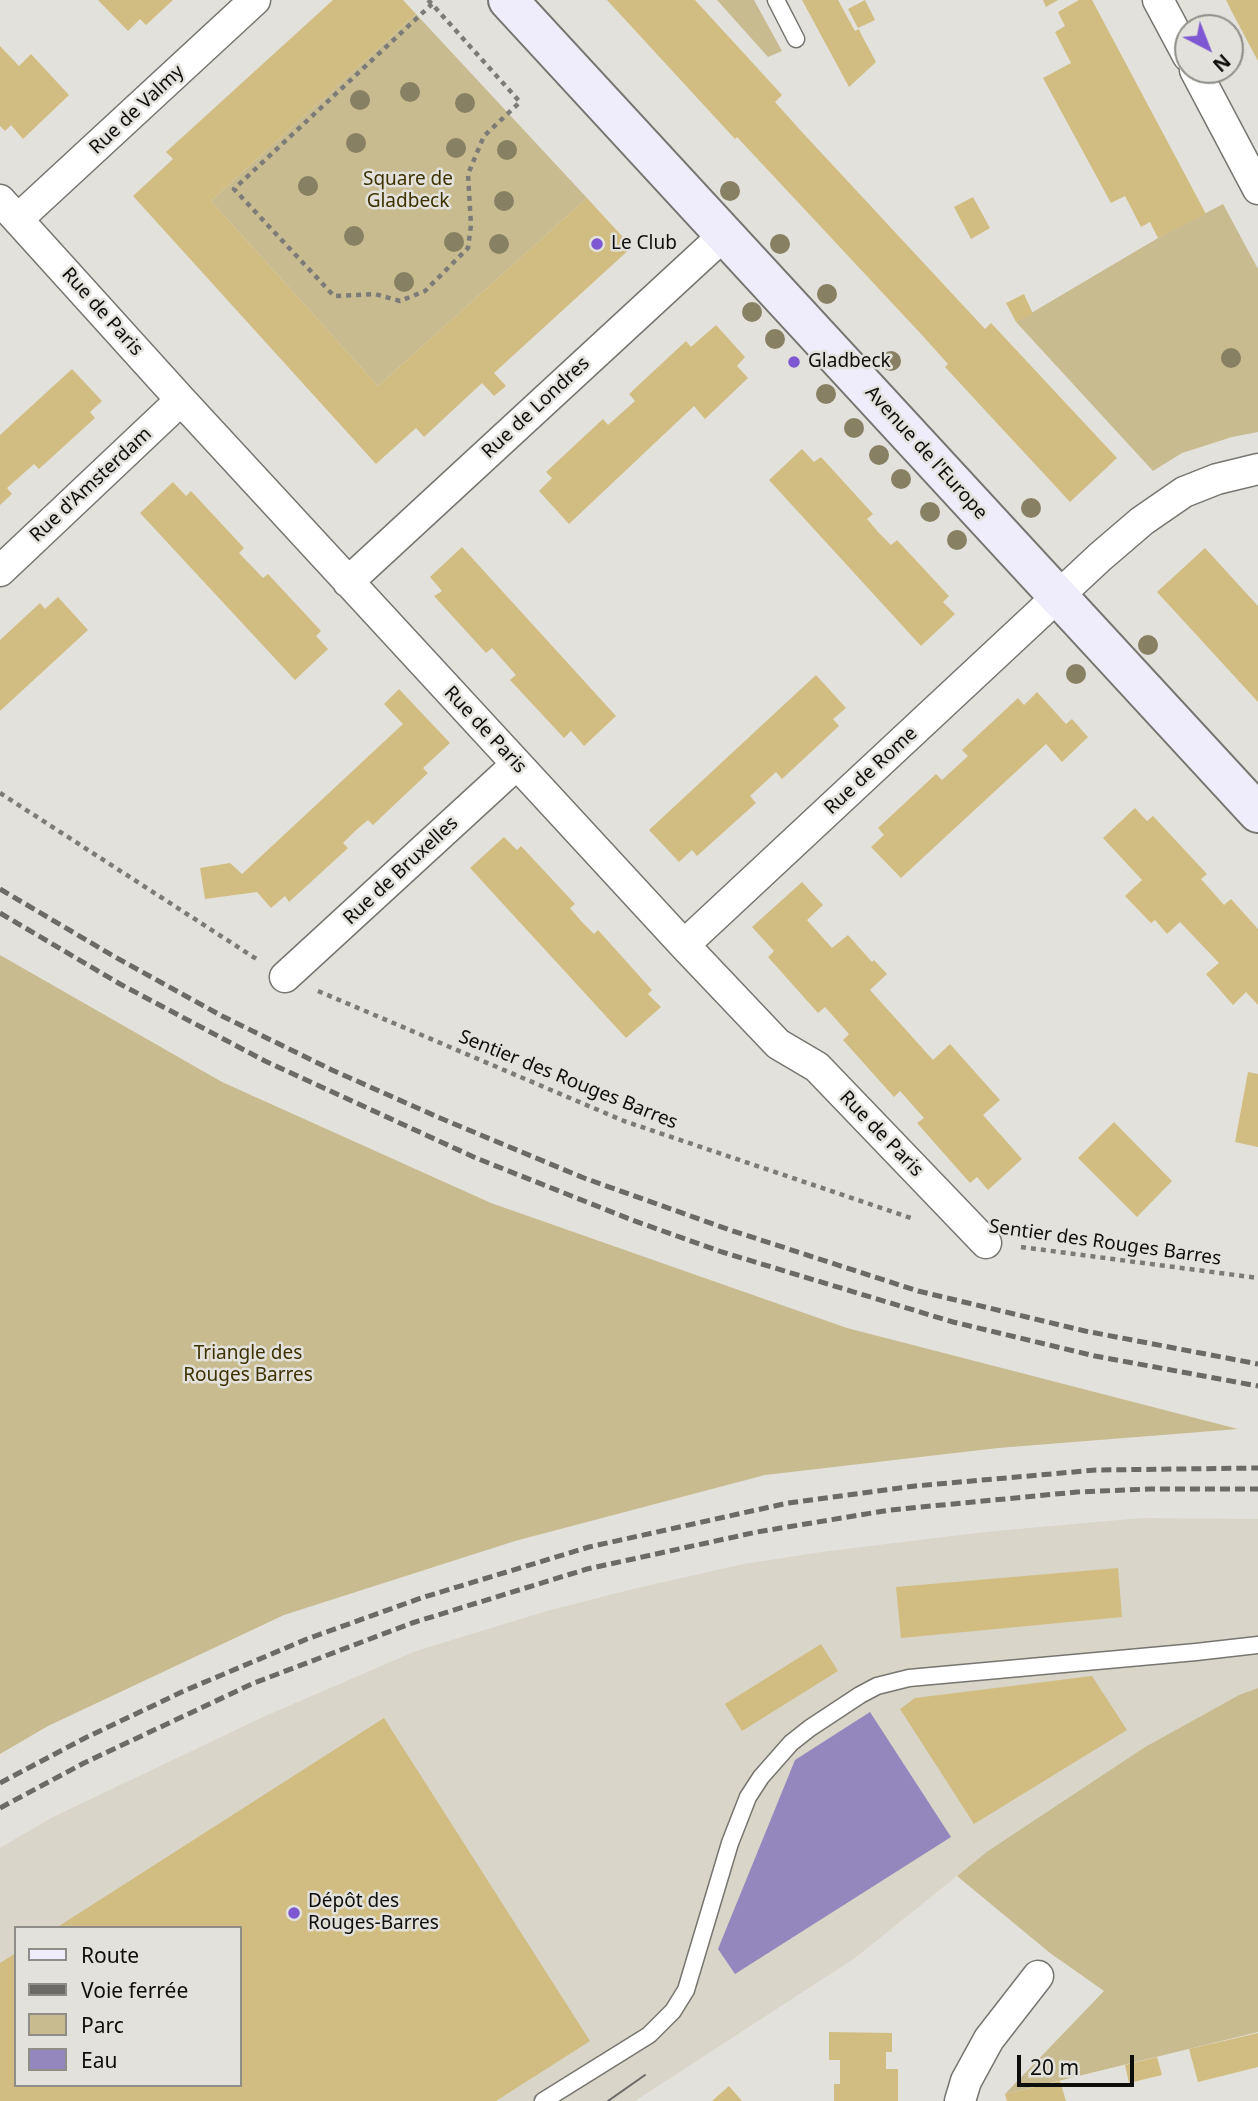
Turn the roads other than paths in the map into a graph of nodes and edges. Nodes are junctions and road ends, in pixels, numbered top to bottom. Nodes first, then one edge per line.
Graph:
1 (255, 0) edge
2 (508, 0) edge
3 (776, 0) edge
4 (1158, 0) edge
5 (1174, 30) edge
6 (796, 39) dead end
7 (1202, 84) edge
8 (1258, 189) edge
9 (9, 209) edge
10 (724, 235) junction
11 (181, 400) junction
12 (1258, 469) edge
13 (0, 571) edge
14 (348, 582) junction
15 (1058, 597) junction
16 (517, 764) junction
17 (1258, 813) edge
18 (684, 945) junction
19 (285, 977) road end
20 (986, 1243) road end
21 (1258, 1645) edge
22 (1038, 1976) dead end
23 (543, 2101) edge
24 (960, 2101) edge

1 - 9 street, Rue de Valmy
2 - 10 street, Avenue de l'Europe
3 - 6 lane
4 - 5 street
7 - 8 street
9 - 11 street, Rue de Paris
10 - 14 street, Rue de Londres
10 - 15 street, Avenue de l'Europe
11 - 13 street, Rue d'Amsterdam
11 - 14 street, Rue de Paris
12 - 15 street, Rue de Rome
14 - 16 street, Rue de Paris
15 - 17 street, Avenue de l'Europe
15 - 18 street, Rue de Rome
16 - 18 street, Rue de Paris
16 - 19 street, Rue de Bruxelles
18 - 20 street, Rue de Paris
21 - 23 lane
22 - 24 street

